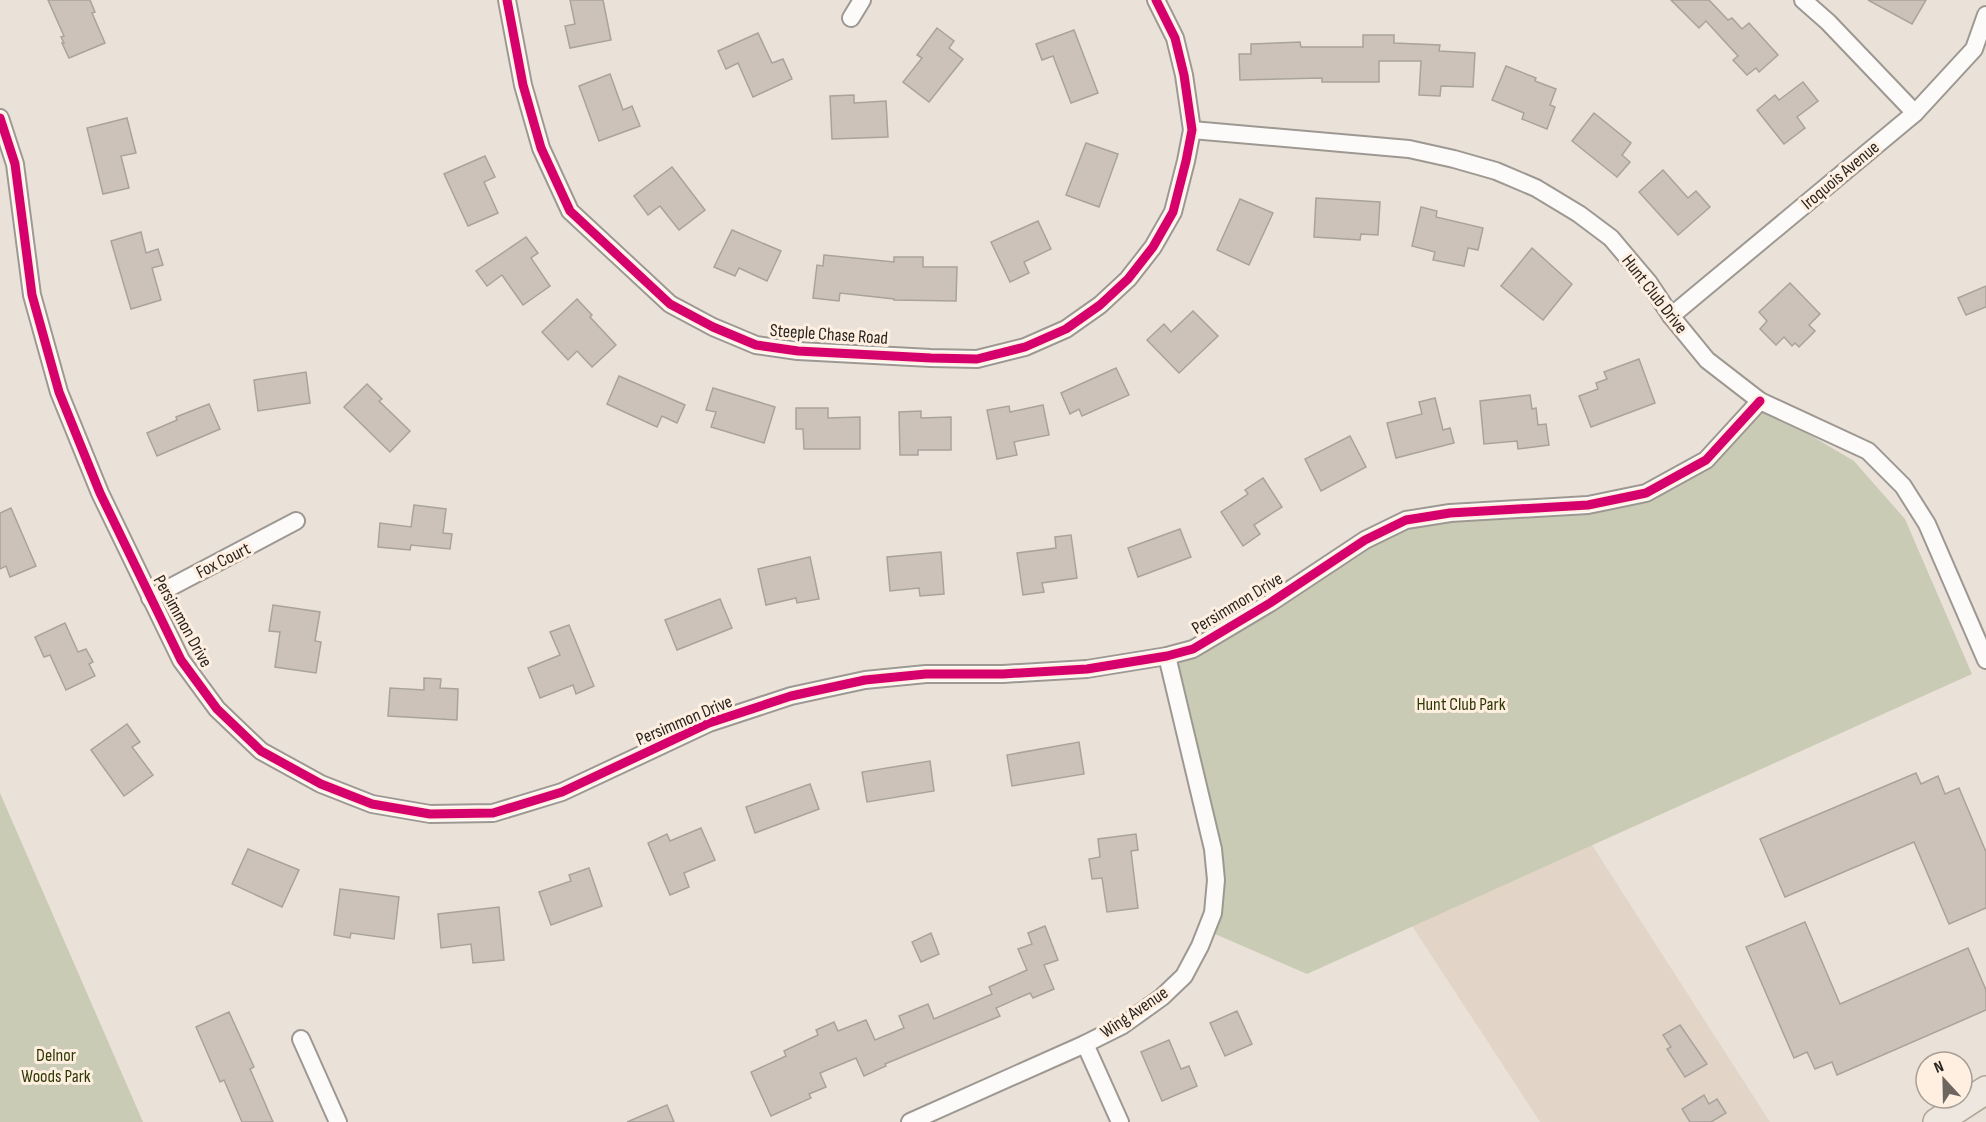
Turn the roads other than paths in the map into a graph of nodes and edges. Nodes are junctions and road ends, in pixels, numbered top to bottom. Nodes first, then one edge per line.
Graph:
1 (507, 0) edge
2 (862, 0) edge
3 (1156, 0) edge
4 (1803, 0) edge
5 (1986, 15) edge
6 (851, 18) dead end
7 (1915, 113) junction
8 (0, 118) edge
9 (1192, 130) junction
10 (1671, 316) junction
11 (1761, 401) junction
12 (296, 521) dead end
13 (150, 598) junction
14 (1167, 656) junction
15 (1986, 660) edge
16 (301, 1039) dead end
17 (1085, 1044) junction
18 (1986, 1090) edge
19 (338, 1122) edge
20 (910, 1122) edge
21 (1120, 1122) edge
22 (1936, 1122) edge

1 - 9 street, Steeple Chase Road
2 - 6 street
3 - 9 street, Steeple Chase Road
4 - 7 street
5 - 7 street, Iroquois Avenue
7 - 10 street, Iroquois Avenue
8 - 13 street, Persimmon Drive
9 - 10 street, Hunt Club Drive
10 - 11 street, Hunt Club Drive
11 - 14 street, Persimmon Drive
11 - 15 street, Hunt Club Drive
12 - 13 street, Fox Court
13 - 14 street, Persimmon Drive
14 - 17 street, Wing Avenue
16 - 19 street
17 - 20 street, Wing Avenue
17 - 21 street
18 - 22 main road

